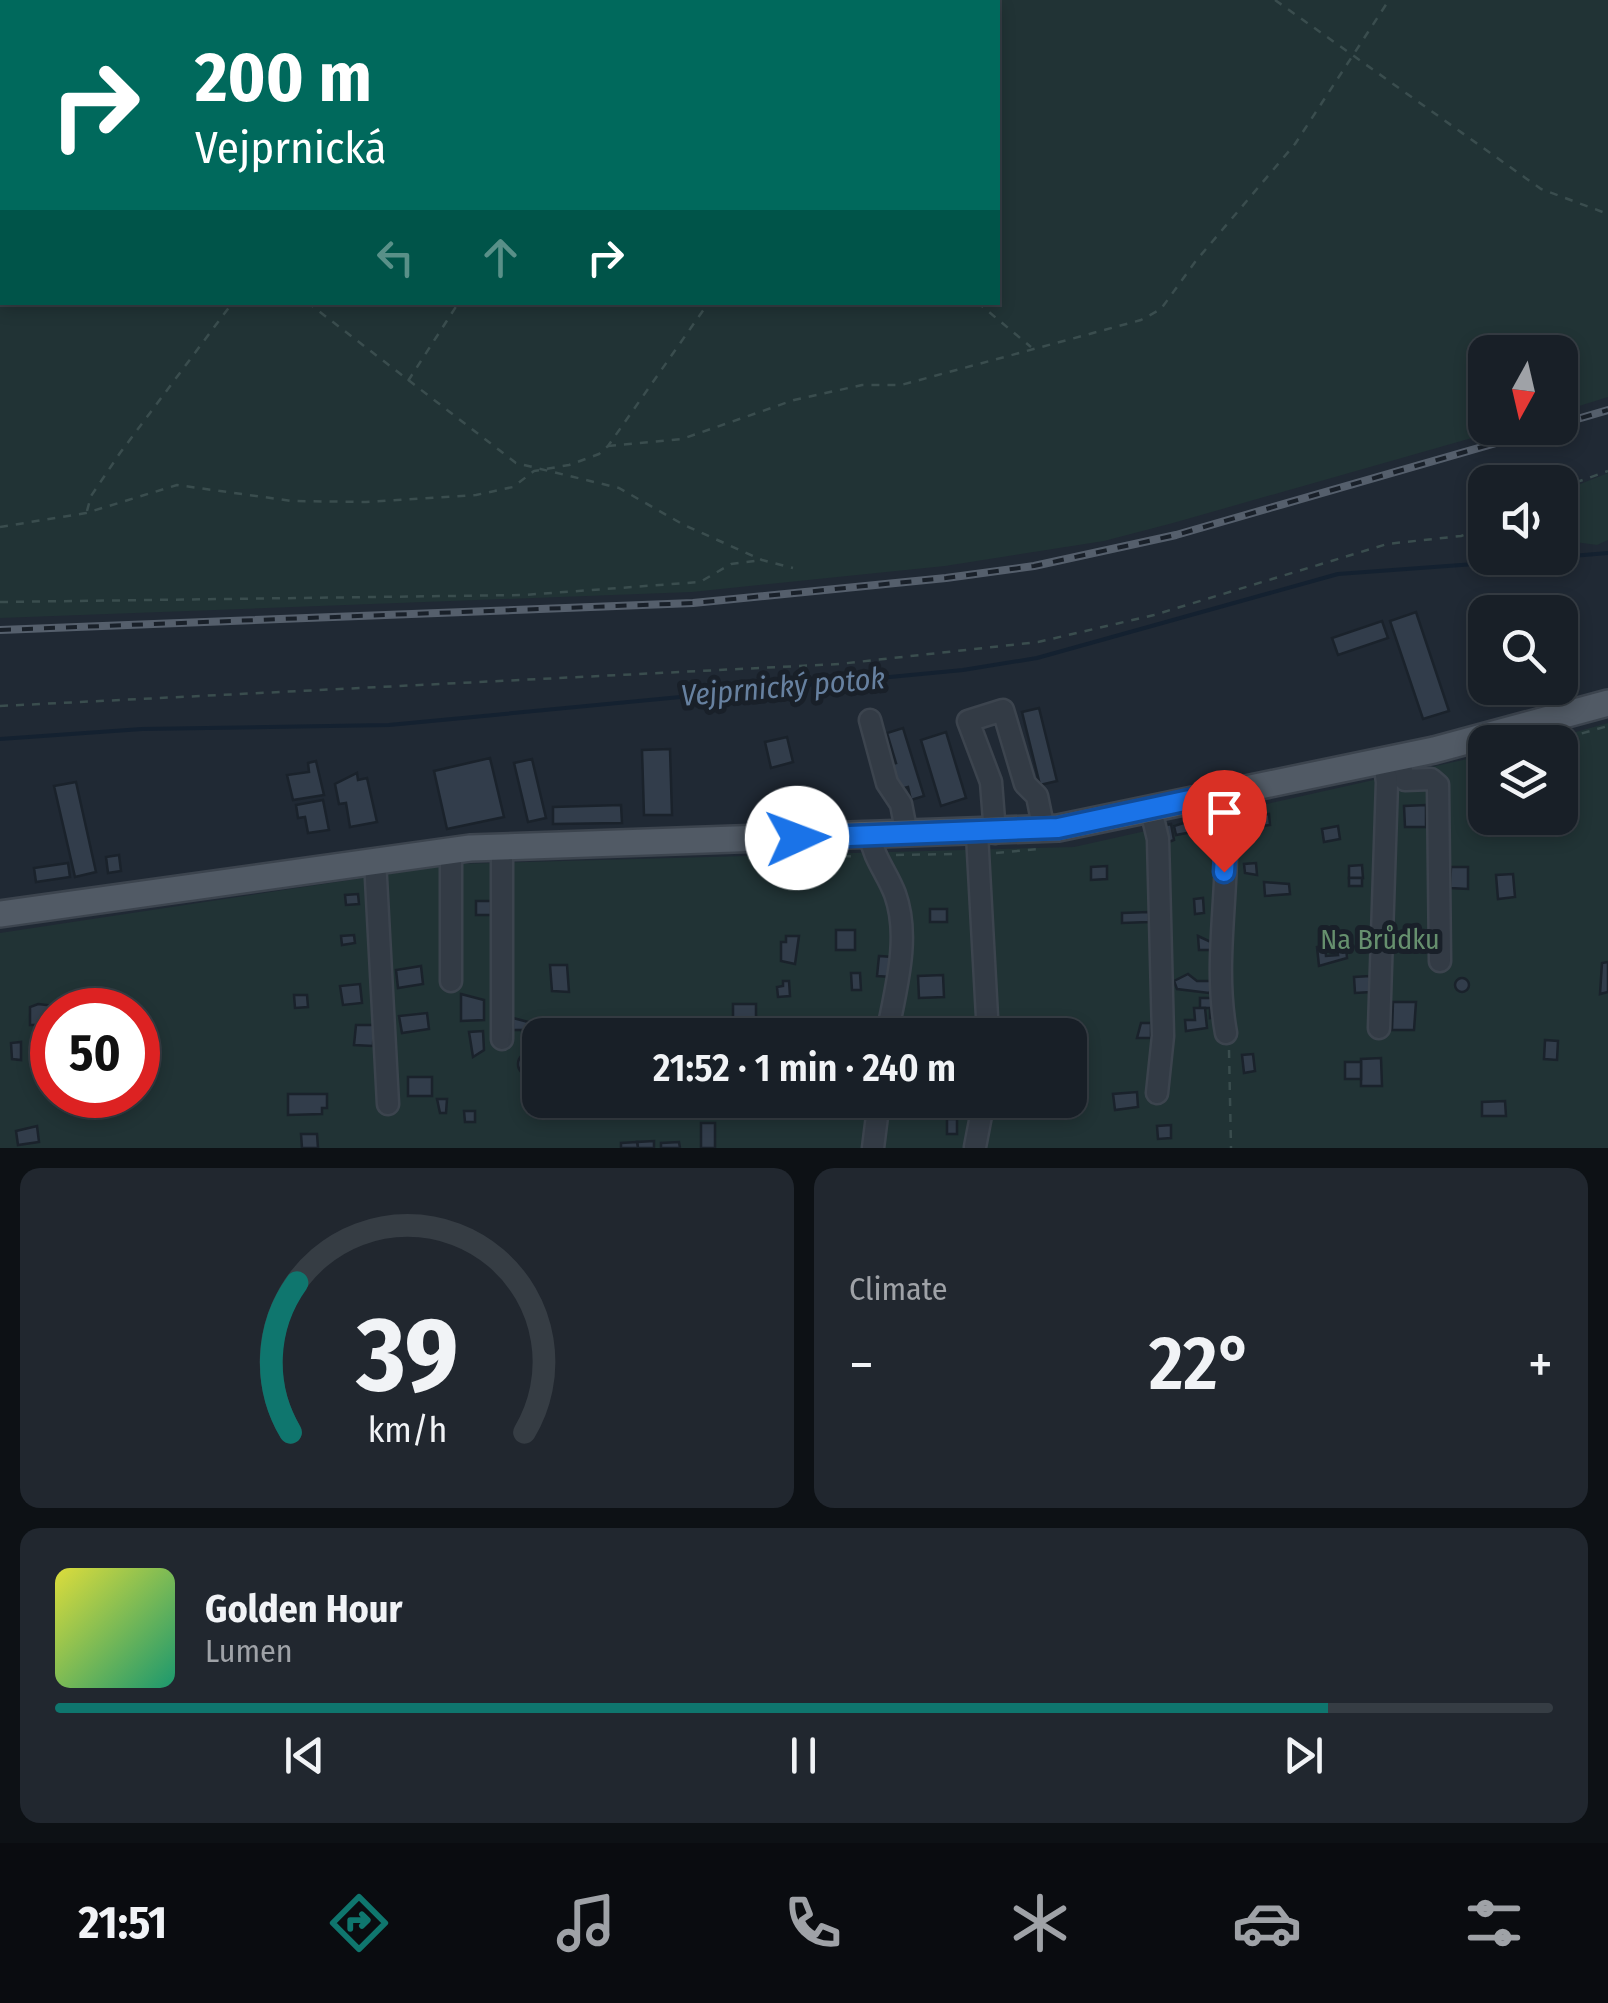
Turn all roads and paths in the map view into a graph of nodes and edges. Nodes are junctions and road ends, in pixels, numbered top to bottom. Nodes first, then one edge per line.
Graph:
1 (1274, 0) edge
2 (1389, 0) edge
3 (1349, 55) junction
4 (1608, 214) edge
5 (231, 305) edge
6 (311, 305) edge
7 (457, 305) edge
8 (707, 305) edge
9 (981, 305) edge
10 (1032, 348) junction
11 (406, 382) junction
12 (608, 446) junction
13 (534, 471) junction
14 (1608, 471) edge
15 (1578, 482) edge
16 (86, 513) junction
17 (0, 527) edge
18 (1468, 533) edge
19 (762, 560) junction
20 (794, 568) dead end
21 (0, 602) edge
22 (1608, 704) edge
23 (0, 706) edge
24 (870, 720) dead end
25 (1608, 726) edge
26 (1578, 735) edge
27 (1391, 759) junction
28 (1222, 793) junction
29 (1151, 810) junction
30 (1044, 830) junction
31 (986, 833) junction
32 (907, 835) junction
33 (870, 836) junction
34 (502, 847) junction
35 (452, 850) junction
36 (375, 860) junction
37 (0, 914) edge
38 (1440, 961) dead end
39 (451, 981) dead end
40 (890, 1018) edge
41 (988, 1018) edge
42 (1379, 1028) dead end
43 (1226, 1034) joint
44 (502, 1039) dead end
45 (1157, 1093) dead end
46 (388, 1104) dead end
47 (877, 1118) edge
48 (981, 1118) edge
49 (975, 1147) edge
50 (873, 1148) edge
51 (1231, 1148) edge

1 - 3 path
2 - 3 path
3 - 4 path
3 - 10 path
5 - 16 path
6 - 11 path
7 - 11 path
8 - 12 path
9 - 10 path
10 - 12 path
11 - 13 path
12 - 13 path
13 - 16 path
13 - 19 path
14 - 15 path
16 - 17 path
18 - 23 path
19 - 20 path
19 - 21 path
22 - 27 main road
24 - 32 street
25 - 26 path
27 - 28 main road
27 - 38 street
27 - 42 street
28 - 29 main road
28 - 43 street
29 - 30 main road
29 - 45 street
30 - 31 main road
30 - 31 street
31 - 32 main road
31 - 41 street
32 - 33 main road
33 - 34 main road
33 - 40 street
34 - 35 main road
34 - 44 street
35 - 36 main road
35 - 39 street
36 - 37 main road
36 - 46 street
43 - 51 path
47 - 50 street
48 - 49 street

